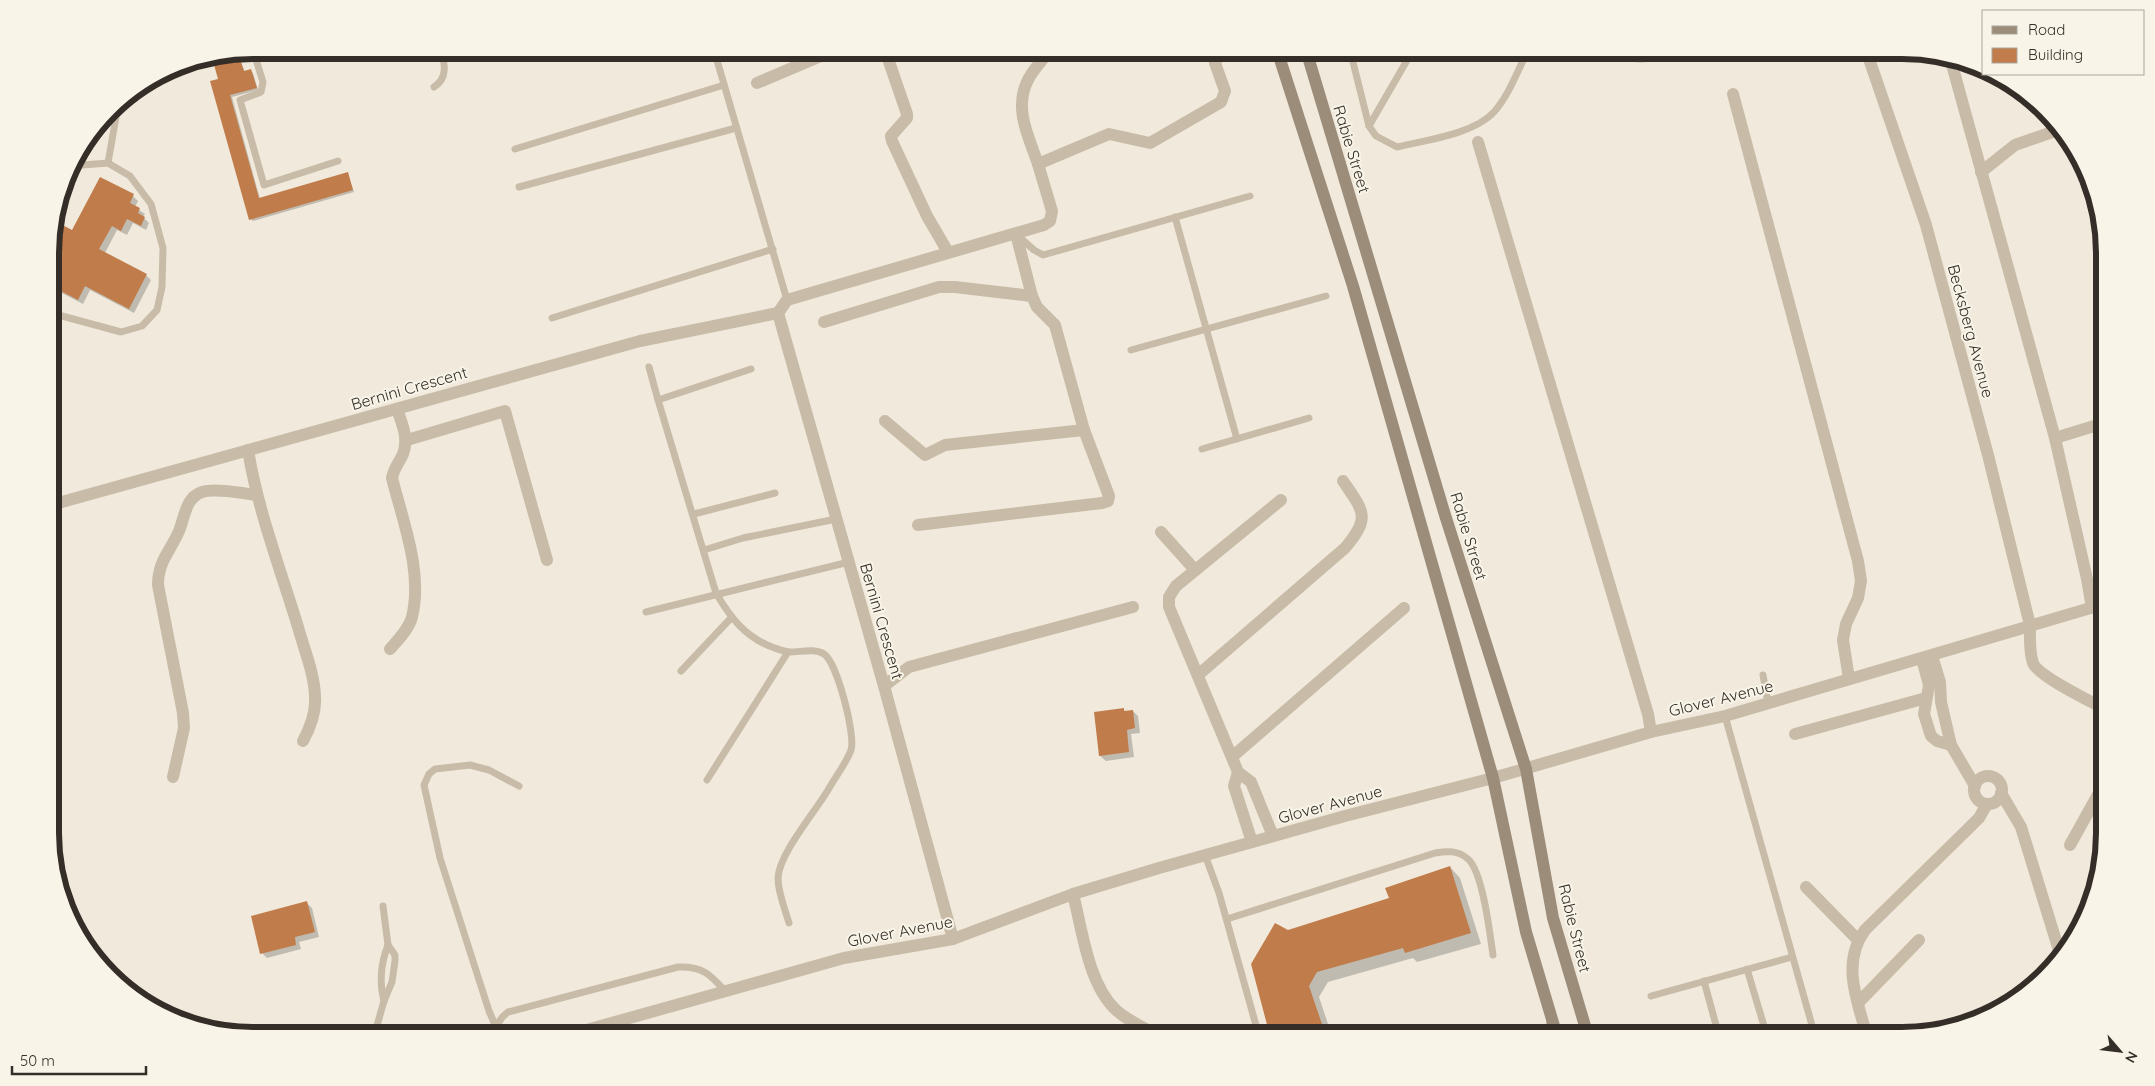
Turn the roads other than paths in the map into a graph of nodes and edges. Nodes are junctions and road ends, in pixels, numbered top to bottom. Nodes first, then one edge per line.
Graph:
1 (256, 59) edge
2 (444, 59) edge
3 (717, 59) edge
4 (814, 59) edge
5 (888, 59) edge
6 (1043, 59) edge
7 (1218, 59) edge
8 (1280, 59) edge
9 (1309, 59) edge
10 (1352, 59) edge
11 (1408, 59) edge
12 (1523, 59) edge
13 (1869, 59) edge
14 (1952, 65) edge
15 (757, 83) dead end
16 (724, 85) junction
17 (434, 87) dead end
18 (1733, 94) dead end
19 (117, 114) edge
20 (1369, 126) junction
21 (736, 128) junction
22 (2053, 132) edge
23 (1478, 142) dead end
24 (515, 149) dead end
25 (338, 161) dead end
26 (108, 164) junction
27 (1038, 164) junction
28 (80, 165) edge
29 (1981, 172) junction
30 (519, 187) dead end
31 (1250, 196) dead end
32 (1175, 217) junction
33 (1016, 234) junction
34 (773, 249) junction
35 (948, 252) junction
36 (1032, 296) junction
37 (1326, 296) dead end
38 (787, 300) junction
39 (778, 313) junction
40 (59, 314) edge
41 (552, 318) dead end
42 (824, 322) dead end
43 (1207, 329) junction
44 (1131, 350) dead end
45 (649, 367) dead end
46 (751, 369) dead end
47 (658, 400) junction
48 (397, 409) junction
49 (1309, 418) dead end
50 (885, 421) dead end
51 (2096, 425) edge
52 (1084, 430) junction
53 (2055, 438) junction
54 (1237, 439) junction
55 (407, 440) junction
56 (1202, 449) dead end
57 (248, 450) junction
58 (1343, 481) dead end
59 (775, 493) dead end
60 (256, 495) junction
61 (1281, 500) dead end
62 (59, 504) edge
63 (694, 514) junction
64 (836, 519) junction
65 (918, 525) dead end
66 (1161, 532) dead end
67 (704, 550) junction
68 (547, 560) dead end
69 (849, 562) junction
70 (1195, 570) junction
71 (716, 593) junction
72 (2096, 601) edge
73 (1133, 607) dead end
74 (2096, 607) edge
75 (1404, 608) dead end
76 (646, 612) dead end
77 (731, 618) junction
78 (2030, 625) junction
79 (390, 649) dead end
80 (788, 652) junction
81 (1927, 657) junction
82 (681, 671) dead end
83 (1198, 675) junction
84 (1763, 675) dead end
85 (1848, 679) junction
86 (884, 686) junction
87 (1926, 698) junction
88 (1768, 703) junction
89 (2096, 704) edge
90 (1725, 716) junction
91 (1651, 732) junction
92 (1795, 734) dead end
93 (303, 742) dead end
94 (1951, 745) junction
95 (1232, 757) junction
96 (1526, 769) junction
97 (1238, 772) junction
98 (173, 777) dead end
99 (1493, 778) junction
100 (707, 780) dead end
101 (519, 786) dead end
102 (1974, 786) junction
103 (2001, 793) junction
104 (2096, 798) edge
105 (1988, 804) junction
106 (1273, 836) junction
107 (1252, 842) junction
108 (2070, 844) dead end
109 (1205, 855) junction
110 (1806, 887) dead end
111 (1073, 894) junction
112 (383, 906) dead end
113 (1227, 919) junction
114 (789, 923) dead end
115 (953, 939) junction
116 (1858, 940) junction
117 (1919, 940) dead end
118 (388, 945) junction
119 (2058, 948) edge
120 (1493, 955) dead end
121 (1792, 957) junction
122 (1747, 969) junction
123 (1704, 981) junction
124 (725, 991) junction
125 (1651, 996) dead end
126 (384, 1001) junction
127 (1858, 1003) junction
128 (1549, 1007) junction
129 (377, 1027) edge
130 (496, 1027) joint
131 (597, 1027) edge
132 (1143, 1027) edge
133 (1257, 1027) edge
134 (1548, 1027) edge
135 (1555, 1027) edge
136 (1585, 1027) edge
137 (1717, 1027) edge
138 (1764, 1027) edge
139 (1812, 1027) edge
140 (1865, 1027) edge

1 - 25 lane
2 - 17 lane
3 - 16 lane
4 - 15 street
5 - 35 street
6 - 27 street
7 - 27 street
8 - 99 main road
9 - 96 main road, Rabie Street
10 - 20 lane
11 - 20 lane
12 - 20 lane
13 - 78 street, Becksberg Avenue
14 - 29 street
16 - 21 lane
16 - 24 lane
18 - 85 street
19 - 26 lane
21 - 30 lane
21 - 34 lane
22 - 29 street
23 - 91 street
26 - 28 lane
26 - 40 lane
27 - 33 street
29 - 53 street
31 - 32 lane
32 - 33 lane
32 - 43 lane
33 - 35 street
33 - 36 street
34 - 38 lane
34 - 41 lane
35 - 38 street
36 - 42 street
36 - 52 street
37 - 43 lane
38 - 39 street
39 - 48 street, Bernini Crescent
39 - 64 street, Bernini Crescent
43 - 44 lane
43 - 54 lane
45 - 47 lane
46 - 47 lane
47 - 63 lane
48 - 55 street
48 - 57 street, Bernini Crescent
49 - 54 lane
50 - 52 street
51 - 53 street
52 - 65 street
53 - 72 street
54 - 56 lane
55 - 68 street
55 - 79 street
57 - 60 street
57 - 62 street, Bernini Crescent
58 - 83 street
59 - 63 lane
60 - 93 street
60 - 98 street
61 - 70 street
63 - 67 lane
64 - 67 lane
64 - 69 street, Bernini Crescent
66 - 70 street
67 - 71 lane
69 - 71 lane
69 - 86 street, Bernini Crescent
70 - 83 street
71 - 76 lane
71 - 77 lane
73 - 86 street
74 - 78 street, Glover Avenue
75 - 95 street
77 - 80 lane
77 - 82 lane
78 - 81 street, Glover Avenue
78 - 89 street, Becksberg Avenue
80 - 100 lane
80 - 114 lane
81 - 85 street, Glover Avenue
81 - 87 street
81 - 94 street
83 - 95 street
84 - 88 lane
85 - 88 street, Glover Avenue
86 - 115 street, Bernini Crescent
87 - 92 street
87 - 94 street
88 - 90 street, Glover Avenue
90 - 91 street, Glover Avenue
90 - 121 lane
91 - 96 street, Glover Avenue
94 - 102 street
95 - 97 street
96 - 99 street, Glover Avenue
96 - 136 main road, Rabie Street
97 - 106 street
97 - 107 street
99 - 106 street, Glover Avenue
99 - 128 main road
101 - 130 lane
102 - 103 street
102 - 105 street
103 - 105 street
103 - 119 street
104 - 108 street
105 - 116 street
106 - 107 street, Glover Avenue
107 - 109 street, Glover Avenue
109 - 111 street, Glover Avenue
109 - 113 lane
110 - 116 street
111 - 115 street, Glover Avenue
111 - 132 street
112 - 118 lane
113 - 120 lane
113 - 133 lane
115 - 124 street, Glover Avenue
116 - 127 street
117 - 127 street
118 - 126 lane
118 - 126 lane
121 - 122 lane
121 - 139 lane
122 - 123 lane
122 - 138 lane
123 - 125 lane
123 - 137 lane
124 - 130 lane
124 - 131 street, Glover Avenue
126 - 129 lane
127 - 140 street
128 - 134 lane
128 - 135 main road

